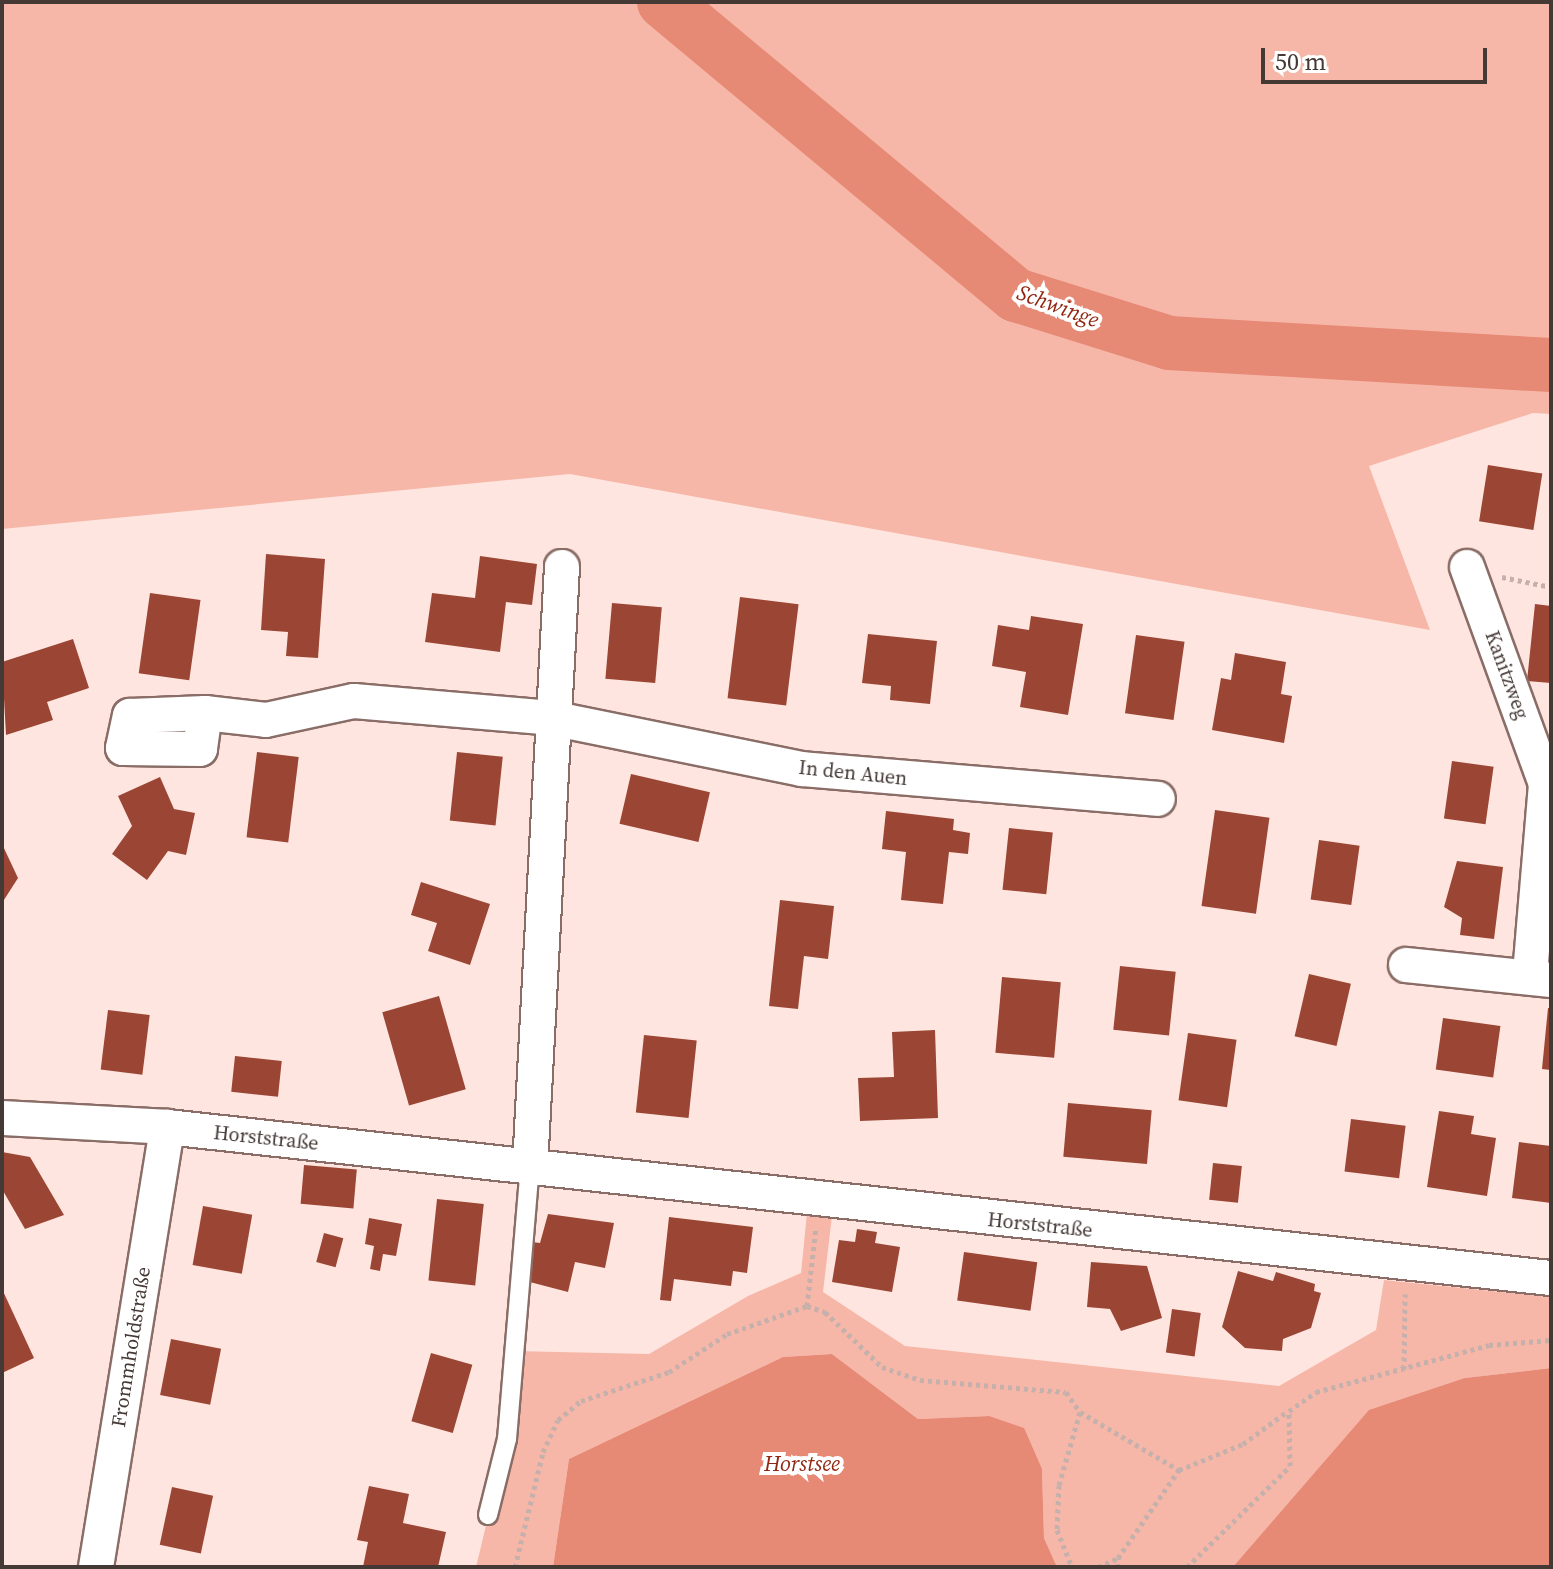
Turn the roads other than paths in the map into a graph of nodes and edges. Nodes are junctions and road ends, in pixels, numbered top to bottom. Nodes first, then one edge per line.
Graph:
1 (562, 567) dead end
2 (1467, 567) road end
3 (205, 713) dead end
4 (551, 718) junction
5 (1158, 799) dead end
6 (1406, 965) dead end
7 (1541, 978) edge
8 (2, 1118) edge
9 (167, 1127) junction
10 (530, 1167) junction
11 (1551, 1278) edge
12 (488, 1515) dead end
13 (96, 1567) edge

1 - 4 street
2 - 7 street, Kanitzweg
3 - 4 street, In den Auen
4 - 5 street, In den Auen
4 - 10 street
6 - 7 street
8 - 9 street, Horststraße
9 - 10 street, Horststraße
9 - 13 street, Frommholdstraße
10 - 11 street, Horststraße
10 - 12 lane

